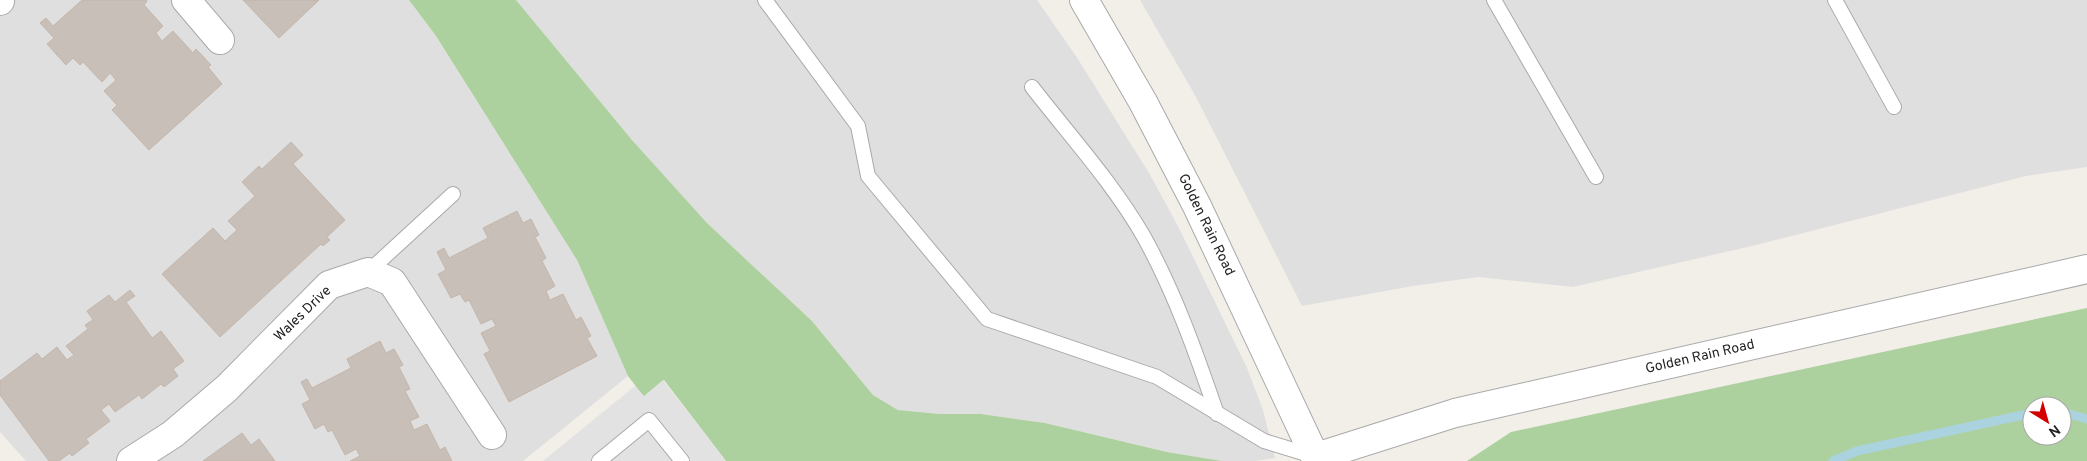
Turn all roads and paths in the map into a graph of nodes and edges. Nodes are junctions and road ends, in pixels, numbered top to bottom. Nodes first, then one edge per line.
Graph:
1 (186, 0) edge
2 (765, 0) edge
3 (1084, 0) edge
4 (1494, 0) edge
5 (1835, 0) edge
6 (220, 40) dead end
7 (1032, 87) dead end
8 (1894, 107) dead end
9 (1596, 177) dead end
10 (454, 194) dead end
11 (2087, 269) edge
12 (368, 272) junction
13 (1217, 414) junction
14 (492, 435) dead end
15 (1316, 459) edge
16 (130, 461) edge
17 (599, 461) edge
18 (682, 461) edge

1 - 6 street
2 - 13 lane
3 - 15 street, Golden Rain Road
4 - 9 lane
5 - 8 lane
7 - 13 lane
10 - 12 lane
11 - 15 street, Golden Rain Road
12 - 14 street
12 - 16 street, Wales Drive
13 - 15 lane
17 - 18 lane

